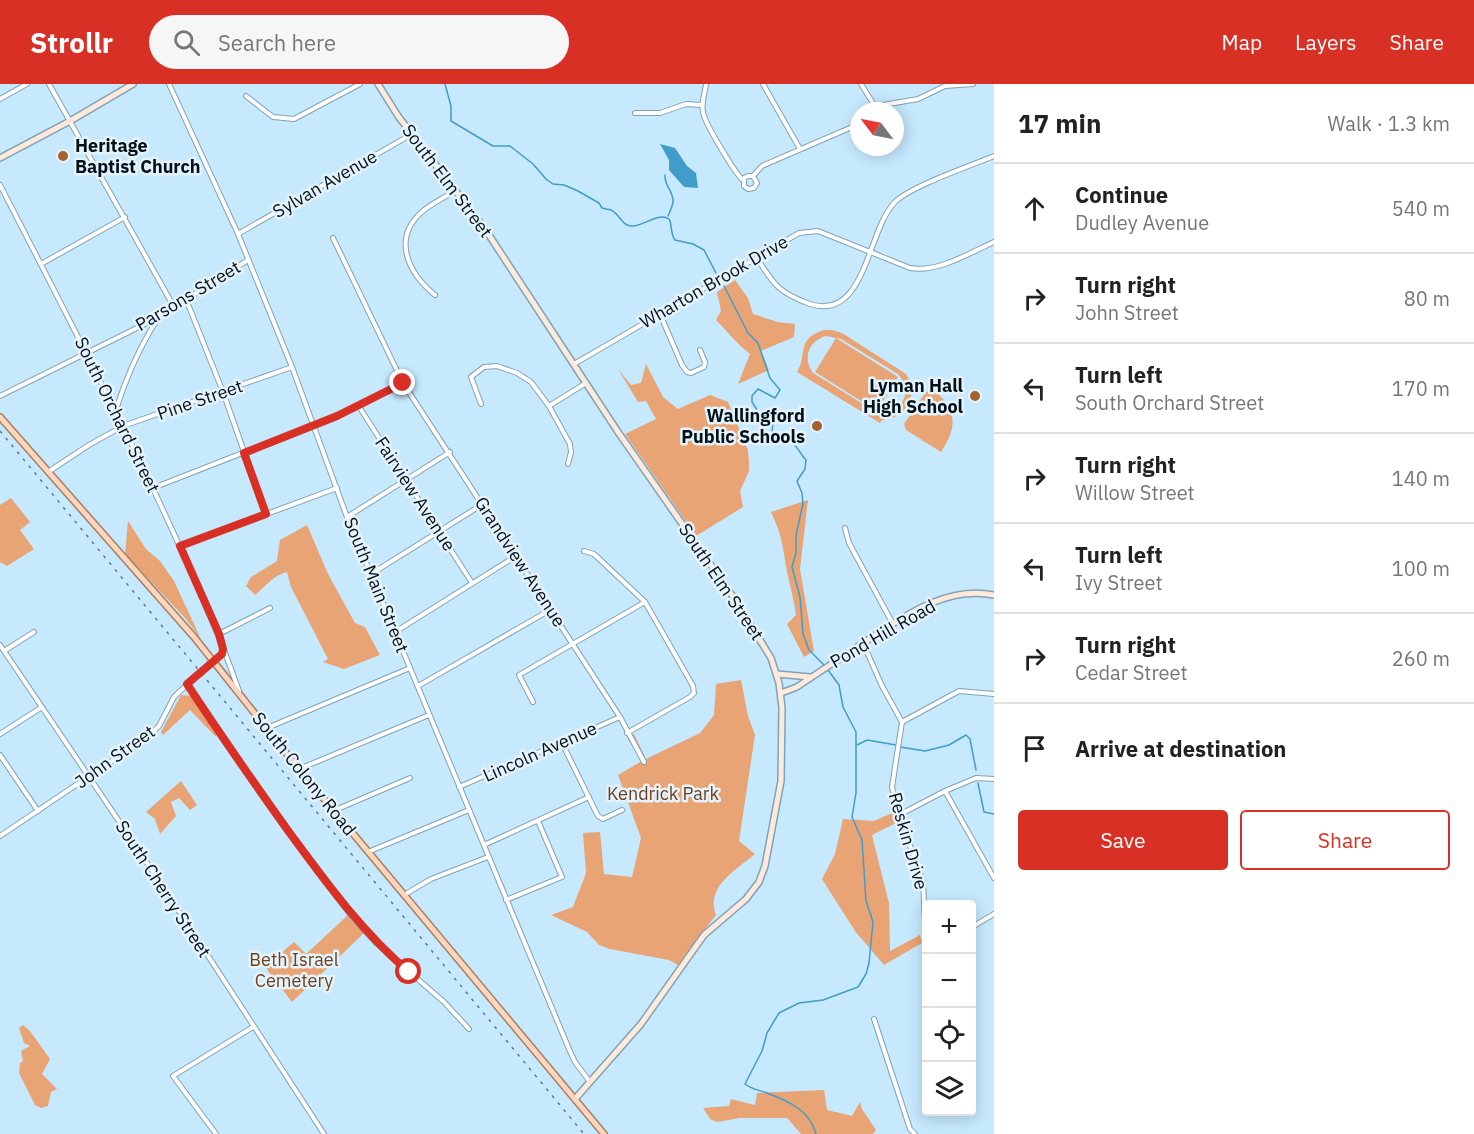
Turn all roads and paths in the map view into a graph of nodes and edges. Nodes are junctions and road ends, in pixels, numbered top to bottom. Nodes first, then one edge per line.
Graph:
1 (27, 84) edge
2 (49, 84) edge
3 (133, 84) edge
4 (169, 84) edge
5 (360, 84) edge
6 (378, 84) edge
7 (706, 84) edge
8 (763, 84) edge
9 (861, 84) edge
10 (952, 84) edge
11 (973, 84) edge
12 (246, 96) dead end
13 (0, 99) edge
14 (871, 102) edge
15 (900, 102) edge
16 (702, 105) junction
17 (634, 113) dead end
18 (70, 121) junction
19 (850, 128) edge
20 (412, 134) junction
21 (800, 149) junction
22 (994, 156) edge
23 (0, 158) edge
24 (753, 176) junction
25 (743, 180) junction
26 (0, 185) edge
27 (455, 189) junction
28 (125, 217) junction
29 (238, 234) junction
30 (333, 238) dead end
31 (994, 242) edge
32 (870, 252) junction
33 (757, 258) junction
34 (248, 260) junction
35 (41, 264) junction
36 (435, 295) dead end
37 (186, 300) junction
38 (174, 307) junction
39 (660, 314) junction
40 (159, 317) junction
41 (700, 350) dead end
42 (86, 352) junction
43 (574, 364) junction
44 (292, 367) junction
45 (403, 383) junction
46 (586, 383) junction
47 (223, 392) junction
48 (0, 396) edge
49 (481, 404) dead end
50 (358, 405) junction
51 (549, 406) junction
52 (116, 411) junction
53 (0, 417) edge
54 (123, 426) junction
55 (313, 426) junction
56 (450, 452) junction
57 (244, 453) junction
58 (568, 464) dead end
59 (47, 472) junction
60 (406, 480) junction
61 (153, 488) junction
62 (336, 488) junction
63 (483, 504) junction
64 (266, 514) junction
65 (347, 517) junction
66 (845, 528) dead end
67 (440, 531) junction
68 (180, 546) junction
69 (584, 551) dead end
70 (516, 556) junction
71 (371, 574) junction
72 (472, 583) junction
73 (994, 595) edge
74 (645, 602) junction
75 (270, 608) dead end
76 (550, 610) junction
77 (893, 624) junction
78 (395, 632) junction
79 (34, 633) dead end
80 (219, 634) junction
81 (863, 644) junction
82 (0, 645) edge
83 (573, 645) junction
84 (223, 649) junction
85 (4, 651) junction
86 (214, 662) junction
87 (410, 668) junction
88 (777, 674) junction
89 (810, 677) junction
90 (187, 684) junction
91 (418, 686) junction
92 (781, 693) junction
93 (240, 694) junction
94 (994, 694) edge
95 (533, 702) dead end
96 (42, 707) junction
97 (429, 715) junction
98 (620, 717) junction
99 (902, 722) junction
100 (267, 728) junction
101 (627, 733) junction
102 (0, 734) edge
103 (562, 743) junction
104 (0, 755) edge
105 (644, 762) dead end
106 (299, 769) junction
107 (90, 776) junction
108 (410, 778) dead end
109 (994, 779) edge
110 (459, 787) junction
111 (945, 791) junction
112 (589, 797) junction
113 (469, 810) junction
114 (622, 810) dead end
115 (38, 811) junction
116 (333, 811) junction
117 (899, 815) junction
118 (538, 821) junction
119 (0, 836) edge
120 (484, 844) junction
121 (368, 852) junction
122 (488, 857) junction
123 (994, 878) edge
124 (404, 895) junction
125 (506, 900) junction
126 (924, 900) edge
127 (994, 914) edge
128 (976, 925) edge
129 (874, 1019) dead end
130 (253, 1027) junction
131 (469, 1029) dead end
132 (590, 1082) junction
133 (575, 1099) junction
134 (216, 1134) edge
135 (324, 1134) edge
136 (604, 1134) edge
137 (915, 1134) edge

1 - 13 street
2 - 18 street
3 - 18 main road
4 - 29 street, South Main Street
5 - 12 street
6 - 20 main road, South Elm Street
7 - 16 street
8 - 21 street
9 - 14 street
10 - 11 street
10 - 15 street
16 - 17 street
16 - 25 street
18 - 23 main road
18 - 28 street
19 - 21 street
20 - 27 main road, South Elm Street
20 - 29 street, Sylvan Avenue
21 - 24 street
22 - 32 street
24 - 25 street
24 - 25 street
26 - 35 street, South Orchard Street
27 - 36 street
27 - 43 main road, South Elm Street
28 - 35 street
28 - 38 street
29 - 34 street, South Main Street
30 - 45 street, Grandview Avenue
31 - 32 street, Wharton Brook Drive
32 - 33 street, Wharton Brook Drive
32 - 33 street
33 - 39 street, Wharton Brook Drive
34 - 37 street, Parsons Street
34 - 44 street, South Main Street
35 - 42 street, South Orchard Street
37 - 38 street, Parsons Street
37 - 47 street
38 - 40 street, Parsons Street
39 - 41 street
39 - 43 street, Wharton Brook Drive
40 - 42 street, Parsons Street
40 - 52 street
42 - 48 street, Parsons Street
42 - 52 street, South Orchard Street
43 - 46 main road, South Elm Street
44 - 47 street, Pine Street
44 - 55 street, South Main Street
45 - 50 street
45 - 56 street, Grandview Avenue
46 - 51 street
46 - 88 main road, South Elm Street
47 - 54 street, Pine Street
47 - 57 street
49 - 51 street
50 - 55 street
50 - 60 street, Fairview Avenue
51 - 58 street
52 - 54 street, South Orchard Street
53 - 59 main road, South Colony Road
54 - 59 street, Pine Street
54 - 61 street, South Orchard Street
55 - 57 street
55 - 62 street, South Main Street
56 - 60 street
56 - 63 street, Grandview Avenue
57 - 61 street
57 - 64 street
59 - 86 main road, South Colony Road
60 - 65 street
60 - 67 street, Fairview Avenue
61 - 68 street, South Orchard Street
62 - 64 street
62 - 65 street, South Main Street
63 - 67 street
63 - 70 street, Grandview Avenue
64 - 68 street
65 - 71 street, South Main Street
66 - 77 street
67 - 71 street
67 - 72 street, Fairview Avenue
68 - 80 street, South Orchard Street
69 - 74 street
70 - 72 street
70 - 76 street, Grandview Avenue
71 - 78 street, South Main Street
72 - 78 street
73 - 77 main road, Pond Hill Road
74 - 83 street
74 - 101 street
75 - 80 street
76 - 83 street, Grandview Avenue
76 - 91 street
77 - 81 main road, Pond Hill Road
78 - 87 street, South Main Street
79 - 85 street
80 - 84 street, South Orchard Street
81 - 89 main road, Pond Hill Road
81 - 99 street
82 - 85 street, South Cherry Street
83 - 95 street
83 - 98 street, Grandview Avenue
84 - 86 street
84 - 93 street, South Orchard Street
85 - 96 street, South Cherry Street
86 - 90 street, John Street, bridge
86 - 93 main road, South Colony Road
87 - 91 street, South Main Street
87 - 100 street
88 - 89 main road, Pond Hill Road
88 - 92 main road, South Elm Street
89 - 92 main road, Pond Hill Road
90 - 107 street, John Street
90 - 131 street
91 - 97 street, South Main Street
92 - 132 main road, South Elm Street
93 - 100 main road, South Colony Road
94 - 99 street
96 - 102 street
96 - 107 street, South Cherry Street
97 - 106 street
97 - 110 street, South Main Street
98 - 101 street, Grandview Avenue
98 - 103 street, Lincoln Avenue
99 - 117 street, Reskin Drive
100 - 106 main road, South Colony Road
101 - 105 street, Grandview Avenue
103 - 110 street, Lincoln Avenue
103 - 112 street
104 - 115 street
106 - 116 main road, South Colony Road
107 - 115 street, John Street
107 - 130 street, South Cherry Street
108 - 116 street
109 - 111 street
110 - 113 street, South Main Street
111 - 117 street
111 - 123 street
112 - 114 street
112 - 118 street
113 - 120 street, South Main Street
113 - 121 street
115 - 119 street, John Street
116 - 121 main road, South Colony Road
117 - 126 street, Reskin Drive
118 - 120 street
118 - 125 street
120 - 122 street, South Main Street
121 - 124 main road, South Colony Road
122 - 124 street
122 - 125 street, South Main Street
124 - 133 main road, South Colony Road
125 - 132 street, South Main Street
127 - 128 street
129 - 137 street
130 - 134 street
130 - 135 street, South Cherry Street
132 - 133 main road, South Elm Street
133 - 136 main road, South Colony Road

